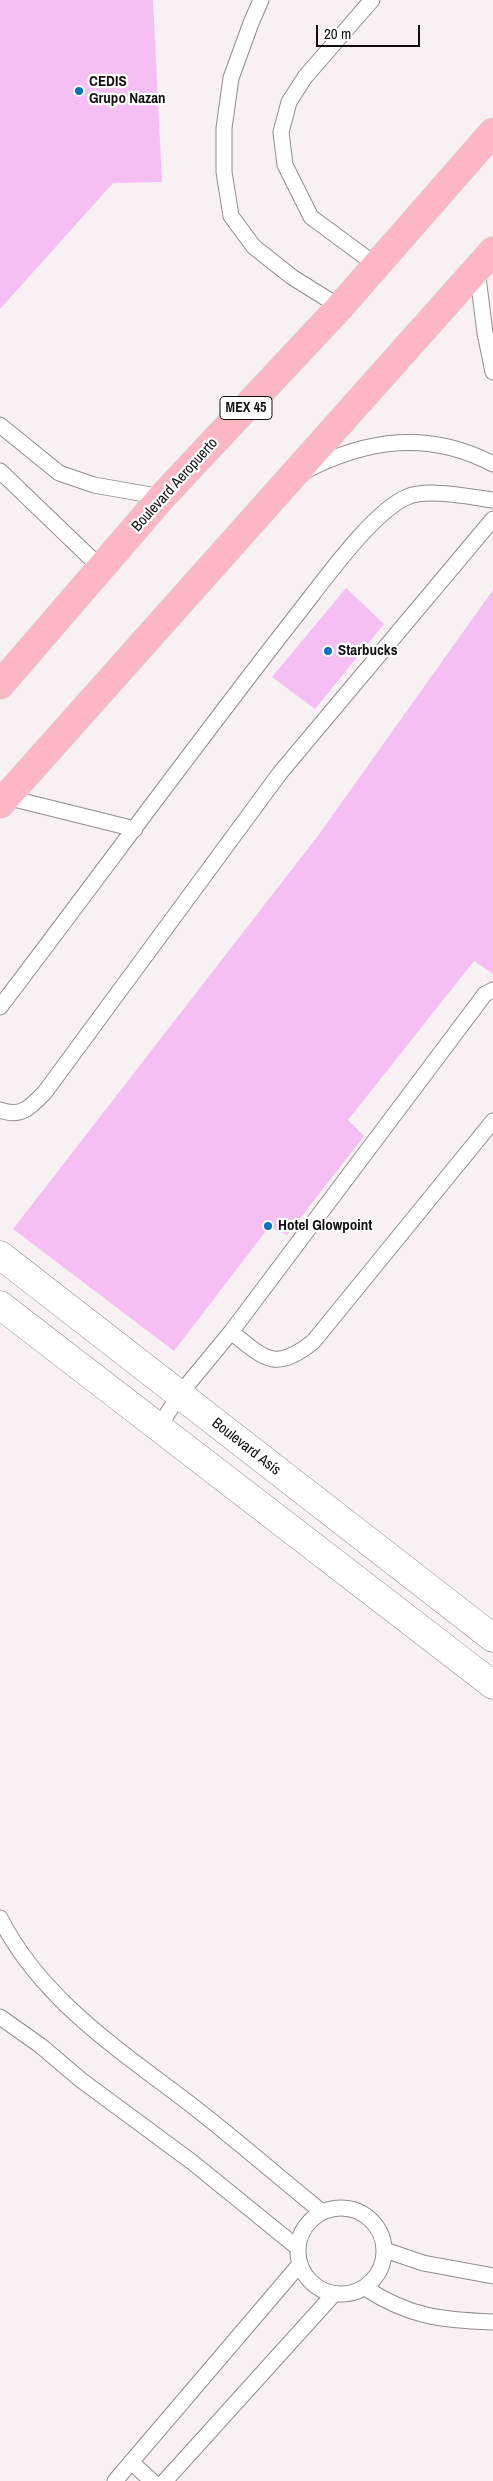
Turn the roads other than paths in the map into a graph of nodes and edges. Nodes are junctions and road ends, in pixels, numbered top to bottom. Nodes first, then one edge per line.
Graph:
1 (262, 0) edge
2 (372, 0) edge
3 (493, 132) edge
4 (485, 260) edge
5 (376, 265) junction
6 (340, 307) junction
7 (493, 372) edge
8 (0, 425) edge
9 (493, 464) edge
10 (0, 470) edge
11 (286, 481) junction
12 (162, 497) junction
13 (493, 500) edge
14 (493, 519) edge
15 (101, 568) junction
16 (0, 685) edge
17 (3, 800) edge
18 (135, 829) junction
19 (493, 990) edge
20 (0, 1007) edge
21 (0, 1110) edge
22 (493, 1121) edge
23 (0, 1255) edge
24 (0, 1305) edge
25 (231, 1332) junction
26 (179, 1395) junction
27 (159, 1427) junction
28 (493, 1638) edge
29 (493, 1685) edge
30 (0, 1918) edge
31 (0, 2017) edge
32 (322, 2212) junction
33 (298, 2248) junction
34 (385, 2250) junction
35 (300, 2264) junction
36 (493, 2276) edge
37 (365, 2288) junction
38 (334, 2294) junction
39 (493, 2322) edge
40 (131, 2462) junction
41 (114, 2481) edge
42 (152, 2481) edge
43 (165, 2481) edge

1 - 6 lane
2 - 5 lane
3 - 5 highway, Boulevard Aeropuerto / MEX 45
4 - 7 lane
4 - 11 highway
5 - 6 highway, Boulevard Aeropuerto / MEX 45
6 - 12 highway, Boulevard Aeropuerto / MEX 45
8 - 12 lane
9 - 11 lane
10 - 15 lane
11 - 17 highway
12 - 15 highway, Boulevard Aeropuerto / MEX 45
13 - 18 lane
14 - 21 lane
15 - 16 highway, Boulevard Aeropuerto / MEX 45
17 - 18 lane
18 - 20 lane
19 - 25 lane
22 - 25 lane
23 - 26 street, Boulevard Asís
24 - 27 street
25 - 26 lane
26 - 27 lane
26 - 28 street, Boulevard Asís
27 - 29 street
30 - 32 lane
31 - 33 lane
32 - 33 lane
32 - 34 lane
33 - 35 lane
34 - 36 lane
34 - 37 lane
35 - 38 lane
35 - 40 lane
37 - 38 lane
37 - 39 lane
38 - 43 lane
40 - 41 lane
40 - 42 lane

